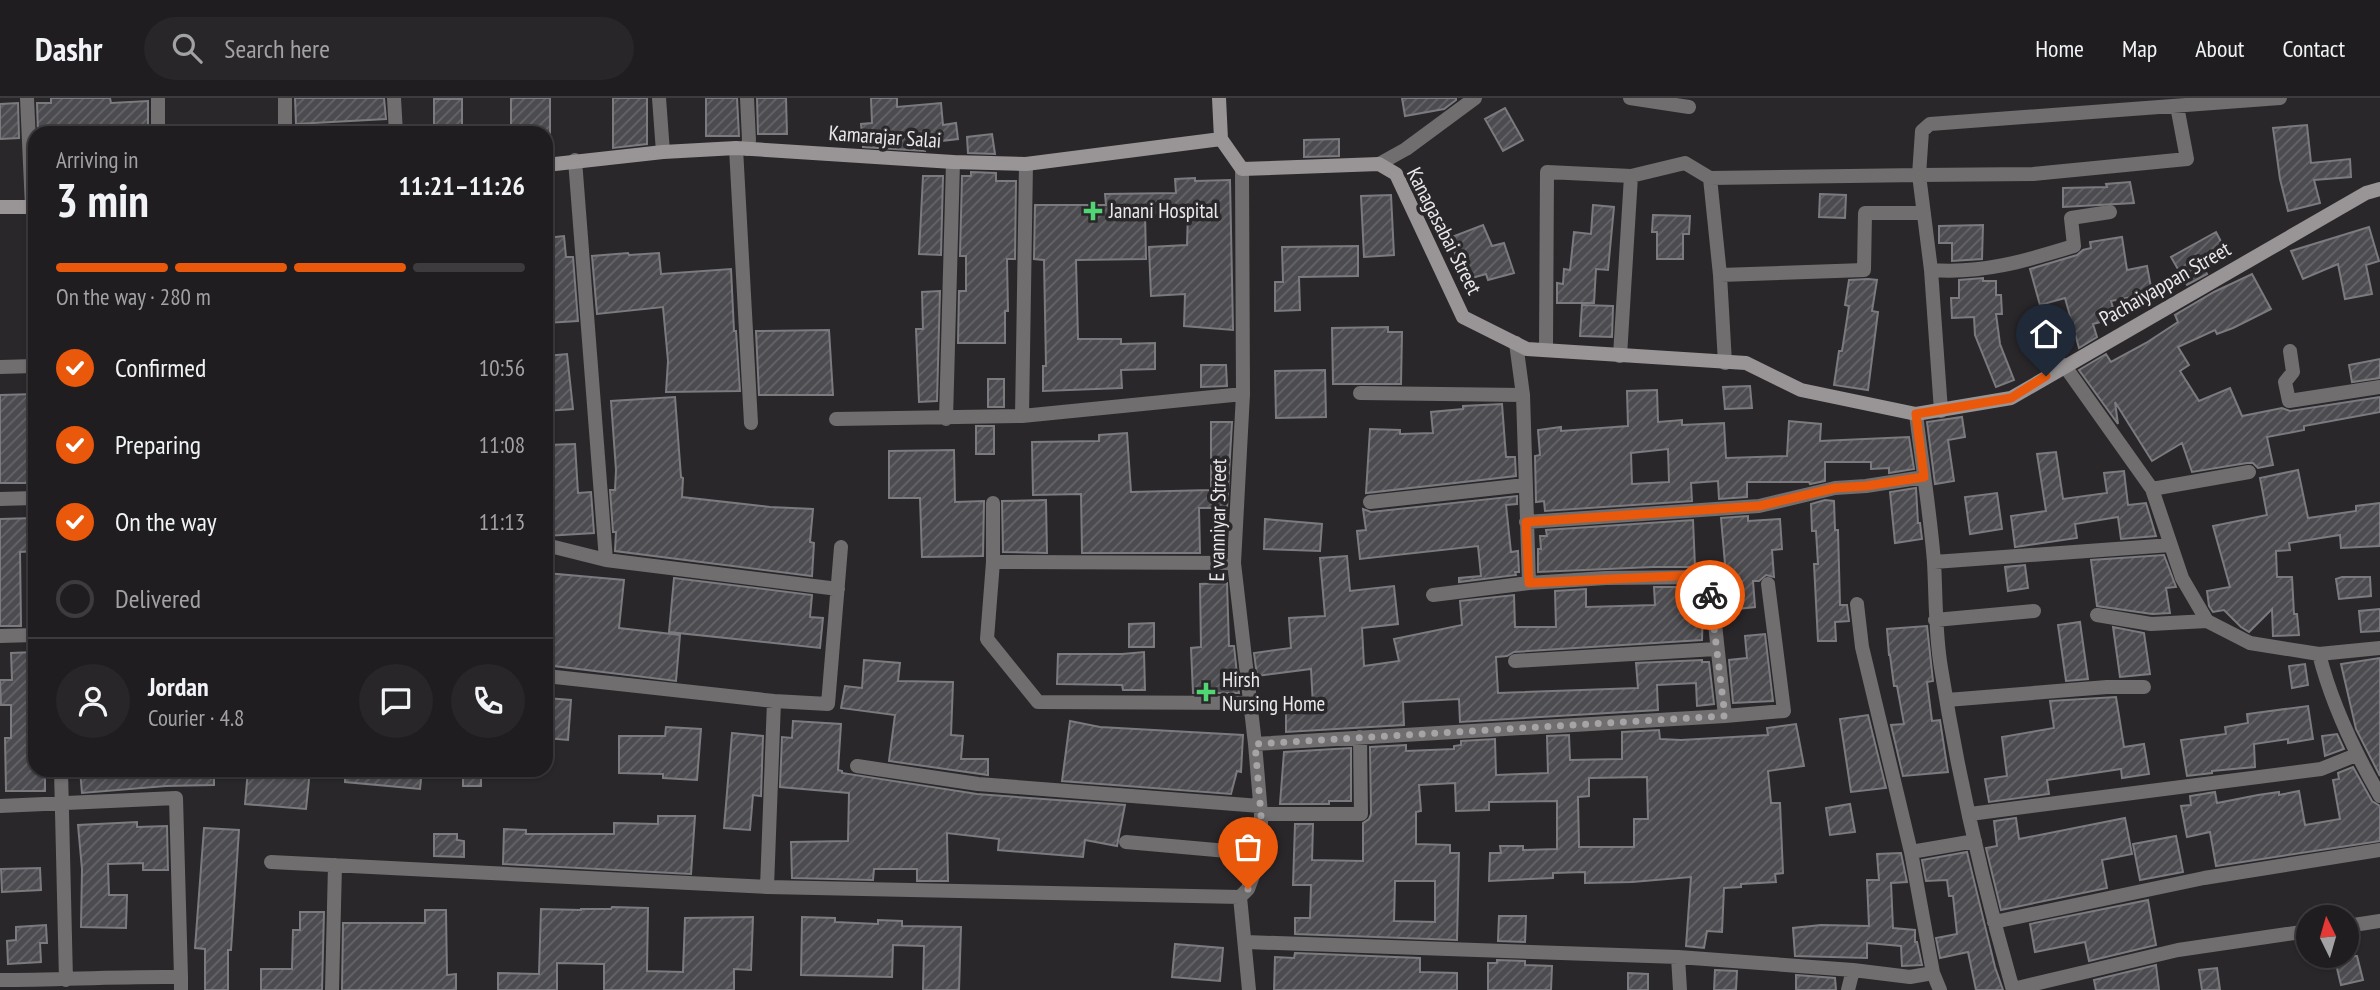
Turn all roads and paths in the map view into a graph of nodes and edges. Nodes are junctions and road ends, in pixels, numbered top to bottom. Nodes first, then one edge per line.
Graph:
1 (27, 98) edge
2 (158, 98) edge
3 (285, 98) edge
4 (394, 98) edge
5 (659, 98) edge
6 (747, 98) edge
7 (1219, 98) edge
8 (1475, 98) edge
9 (1630, 98) edge
10 (2280, 98) edge
11 (2177, 106) junction
12 (1689, 107) dead end
13 (29, 126) edge
14 (158, 126) edge
15 (285, 126) edge
16 (396, 126) edge
17 (1221, 139) junction
18 (742, 148) junction
19 (663, 152) junction
20 (575, 160) junction
21 (953, 162) junction
22 (553, 164) edge
23 (1026, 164) junction
24 (1379, 164) junction
25 (1242, 169) junction
26 (1919, 175) junction
27 (1631, 176) junction
28 (1710, 178) junction
29 (2380, 189) edge
30 (0, 207) edge
31 (28, 207) edge
32 (2110, 212) dead end
33 (1924, 213) junction
34 (1931, 270) junction
35 (1720, 275) junction
36 (1516, 343) junction
37 (1546, 348) junction
38 (2290, 351) dead end
39 (1620, 356) junction
40 (1725, 363) junction
41 (2064, 365) junction
42 (28, 366) edge
43 (0, 367) edge
44 (2380, 387) edge
45 (1360, 393) dead end
46 (1243, 394) junction
47 (1523, 395) junction
48 (1941, 411) junction
49 (1916, 414) junction
50 (1022, 416) junction
51 (836, 419) dead end
52 (947, 419) junction
53 (751, 423) dead end
54 (2249, 472) dead end
55 (1924, 477) junction
56 (1525, 485) junction
57 (2152, 489) junction
58 (28, 498) edge
59 (0, 499) edge
60 (1370, 502) dead end
61 (993, 503) dead end
62 (1526, 522) junction
63 (2171, 545) junction
64 (553, 547) edge
65 (841, 547) dead end
66 (606, 561) junction
67 (993, 562) junction
68 (1934, 562) junction
69 (1234, 563) junction
70 (1529, 583) junction
71 (1768, 584) dead end
72 (838, 589) junction
73 (1433, 595) dead end
74 (1857, 604) dead end
75 (2034, 611) dead end
76 (2097, 615) dead end
77 (1935, 621) junction
78 (2207, 621) junction
79 (28, 635) edge
80 (0, 636) edge
81 (2380, 648) edge
82 (1716, 649) junction
83 (2319, 654) junction
84 (1516, 661) dead end
85 (553, 677) edge
86 (2144, 687) dead end
87 (1947, 700) junction
88 (774, 701) junction
89 (1250, 703) junction
90 (1725, 716) junction
91 (1360, 737) junction
92 (1255, 744) junction
93 (2356, 755) junction
94 (857, 766) dead end
95 (61, 777) edge
96 (2380, 796) edge
97 (62, 803) junction
98 (0, 806) edge
99 (1260, 810) junction
100 (1970, 814) junction
101 (1975, 841) junction
102 (1126, 842) dead end
103 (2380, 850) edge
104 (1911, 852) junction
105 (1261, 854) junction
106 (271, 862) dead end
107 (335, 865) junction
108 (767, 887) junction
109 (1240, 897) junction
110 (2380, 921) edge
111 (1994, 922) junction
112 (2359, 924) edge
113 (2296, 933) edge
114 (1246, 942) junction
115 (1678, 957) junction
116 (1853, 970) junction
117 (1933, 973) junction
118 (66, 980) junction
119 (0, 981) edge
120 (113, 983) edge
121 (181, 984) edge
122 (332, 990) edge
123 (1249, 990) edge
124 (1680, 990) edge
125 (1848, 990) edge
126 (1940, 990) edge
127 (2013, 990) edge

1 - 13 street
2 - 14 street
3 - 15 street
4 - 16 street
5 - 19 street
6 - 18 street
7 - 17 main road
8 - 24 street
9 - 12 street
10 - 11 street
11 - 26 street
11 - 26 street
17 - 23 main road, Kamarajar Salai
17 - 25 main road
18 - 19 main road, Kamarajar Salai
18 - 21 main road, Kamarajar Salai
18 - 53 street
19 - 20 main road, Kamarajar Salai
20 - 22 main road, Kamarajar Salai
20 - 66 street
21 - 23 main road, Kamarajar Salai
21 - 52 street
23 - 50 street
24 - 25 main road, Kanagasabai Street
24 - 36 main road, Kanagasabai Street
25 - 46 street, E vanniyar Street
26 - 28 street
26 - 33 street
27 - 28 street
27 - 37 street
27 - 39 street
28 - 35 street
29 - 41 main road, Pachaiyappan Street
30 - 31 main road
32 - 34 street
33 - 34 street
33 - 35 street
34 - 48 street
35 - 40 street
36 - 37 main road, Kanagasabai Street
36 - 47 street
37 - 39 main road, Kanagasabai Street
38 - 44 street
39 - 40 main road, Kanagasabai Street
40 - 49 main road, Pachaiyappan Street
41 - 48 main road, Pachaiyappan Street
41 - 57 street
42 - 43 street
45 - 47 street
46 - 50 street
46 - 69 street, E vanniyar Street
47 - 56 street
48 - 49 main road, Pachaiyappan Street
49 - 55 street
50 - 52 street
51 - 52 street
54 - 57 street
55 - 62 street
55 - 68 street
56 - 60 street
56 - 62 street
57 - 63 street
58 - 59 street
61 - 67 street
62 - 70 street
63 - 68 street
63 - 78 street
64 - 66 street
65 - 72 street
66 - 72 street
67 - 69 street
67 - 89 street
68 - 77 street
69 - 89 street, E vanniyar Street
70 - 73 street
70 - 82 street
71 - 90 street
72 - 88 street
74 - 104 street
75 - 77 street
76 - 78 street
77 - 87 street
78 - 83 street
79 - 80 street
81 - 83 street
82 - 84 street
82 - 90 street
83 - 93 street
85 - 88 street
86 - 87 street
87 - 100 street
88 - 108 street
89 - 92 street, E vanniyar Street
90 - 91 street
91 - 92 street
91 - 99 street
92 - 99 street, E vanniyar Street
93 - 96 street
93 - 100 street
94 - 99 street
95 - 97 street
97 - 98 street
97 - 118 street
97 - 121 street
99 - 105 street, E vanniyar Street
100 - 101 street
101 - 104 street
101 - 111 street
102 - 105 street
103 - 111 street
104 - 117 street
105 - 109 street, E vanniyar Street
106 - 107 street
107 - 108 street
107 - 122 street
108 - 109 street
109 - 114 street
110 - 112 street
111 - 127 street
113 - 127 street
114 - 115 street
114 - 123 street
115 - 116 street
115 - 124 street
116 - 117 street
116 - 125 street
117 - 126 street
118 - 119 street
118 - 120 street
120 - 121 street

